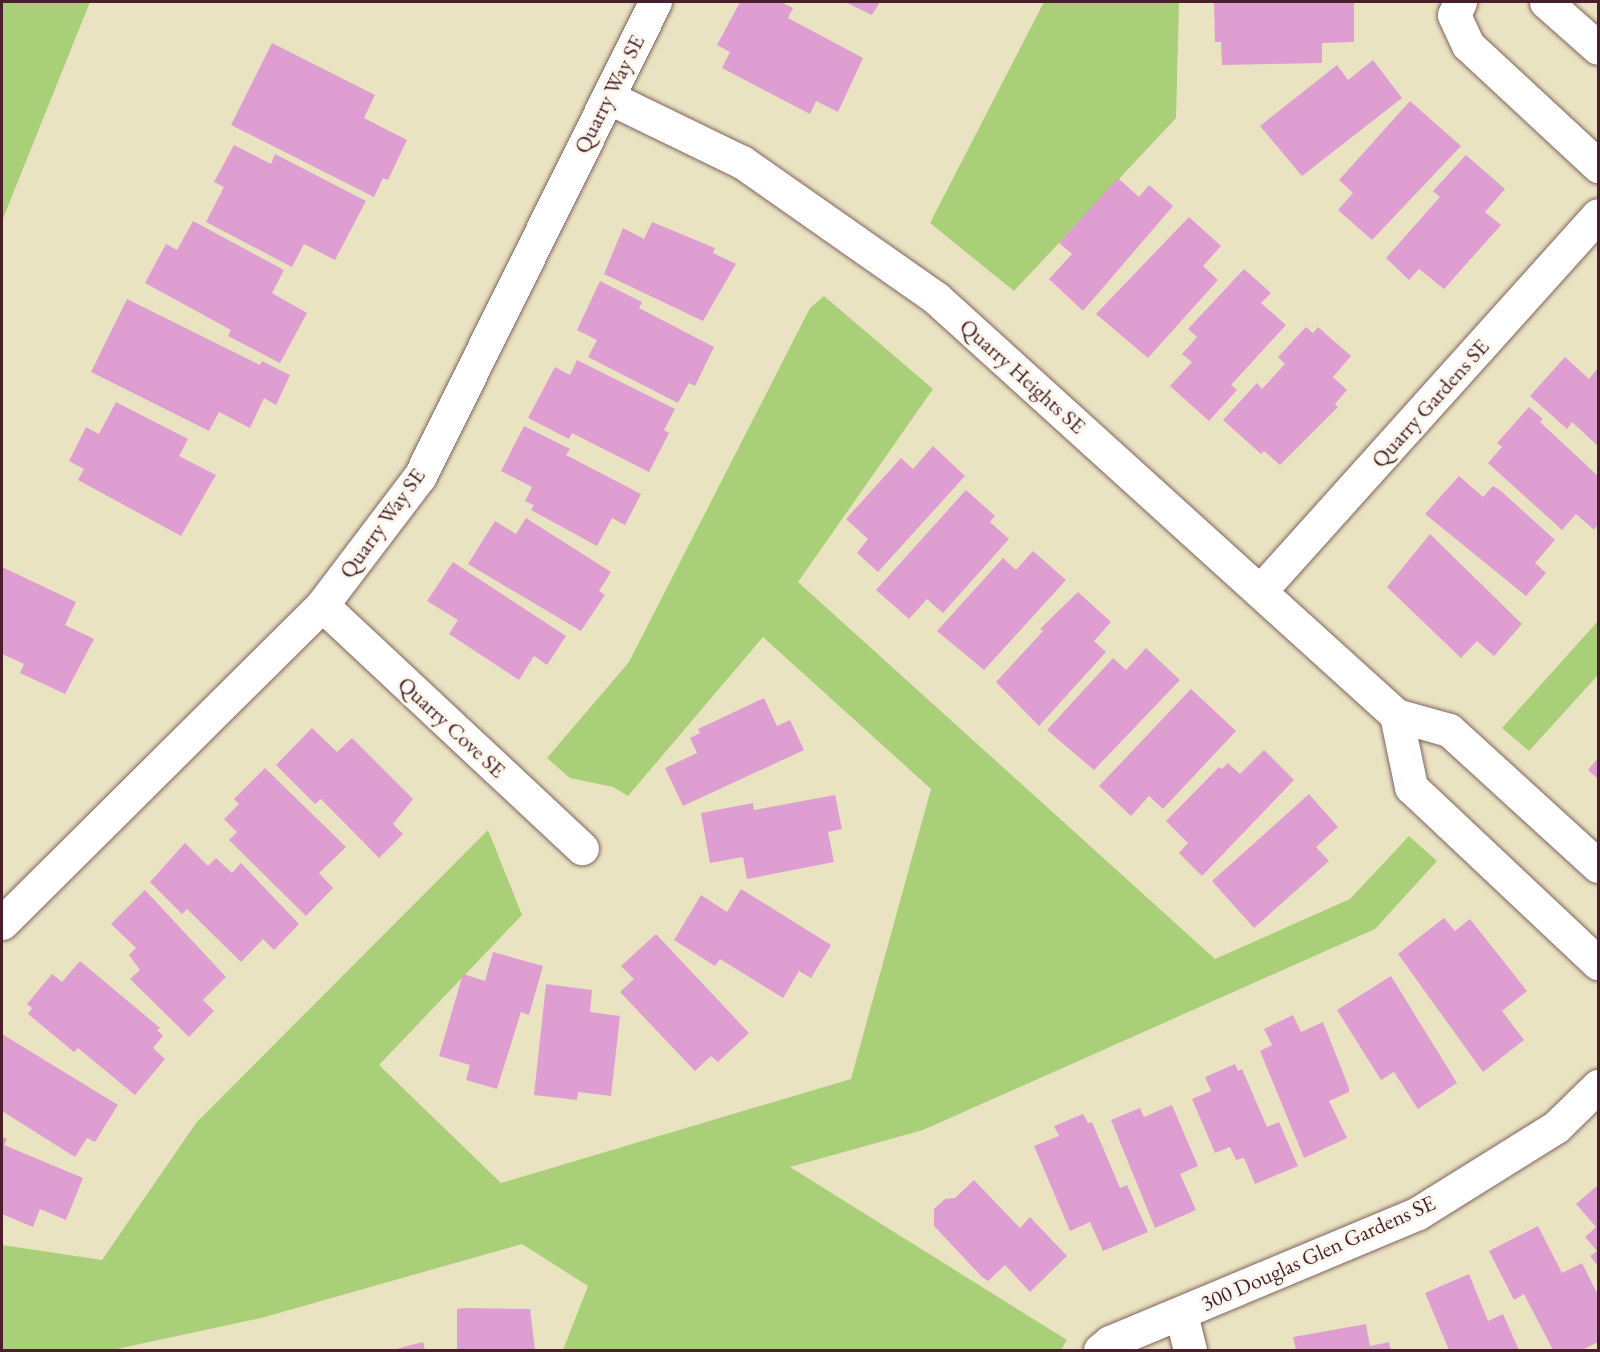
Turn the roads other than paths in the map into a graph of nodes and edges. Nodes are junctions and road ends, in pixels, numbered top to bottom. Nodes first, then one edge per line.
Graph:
1 (655, 2) edge
2 (1460, 2) edge
3 (1546, 2) edge
4 (1599, 48) edge
5 (608, 97) junction
6 (1599, 166) edge
7 (1599, 215) edge
8 (1262, 590) junction
9 (322, 605) junction
10 (1396, 715) junction
11 (582, 848) dead end
12 (1599, 866) edge
13 (2, 923) edge
14 (1599, 963) edge
15 (1599, 1086) edge
16 (1181, 1314) junction
17 (1100, 1350) edge
18 (1190, 1350) edge

1 - 5 street, Quarry Way SE
2 - 6 street
3 - 4 street
5 - 8 street, Quarry Heights SE
5 - 9 street, Quarry Way SE
7 - 8 street, Quarry Gardens SE
8 - 10 street, Quarry Heights SE
9 - 11 street, Quarry Cove SE
9 - 13 street, Quarry Way SE
10 - 12 street
10 - 14 street
15 - 16 street, 300 Douglas Glen Gardens SE
16 - 17 street, 300 Douglas Glen Gardens SE
16 - 18 street, 300 Douglas Glen Gardens SE

